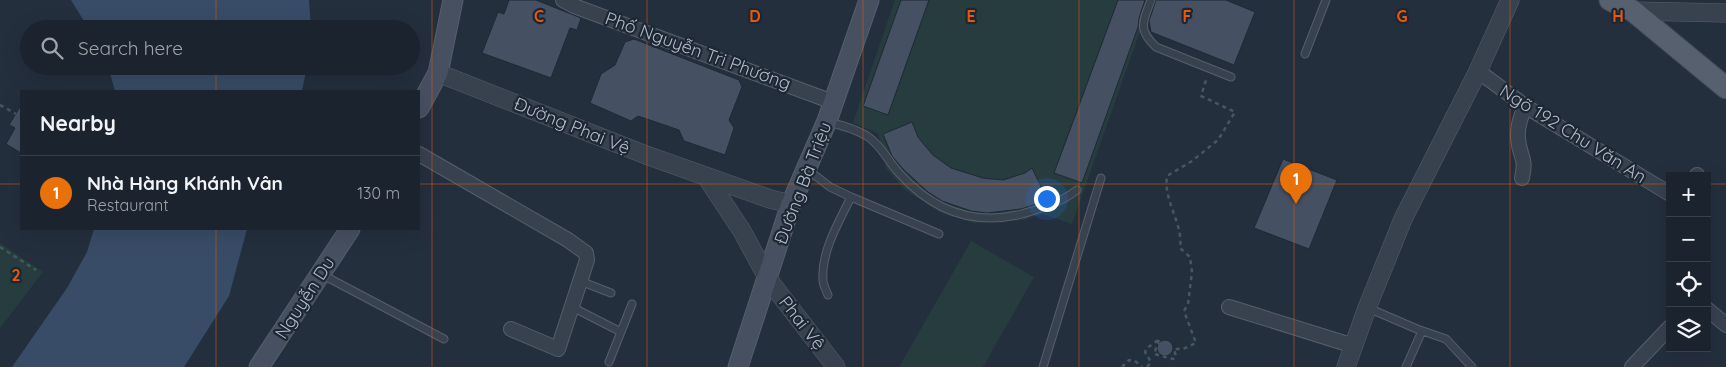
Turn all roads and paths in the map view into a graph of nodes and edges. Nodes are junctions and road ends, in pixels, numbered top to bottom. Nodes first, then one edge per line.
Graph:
1 (453, 0) edge
2 (563, 0) edge
3 (869, 0) edge
4 (1151, 0) edge
5 (1326, 0) edge
6 (1510, 0) edge
7 (1610, 0) edge
8 (1633, 10) junction
9 (1726, 13) edge
10 (1305, 54) dead end
11 (1210, 69) junction
12 (1478, 71) junction
13 (438, 73) junction
14 (1231, 78) dead end
15 (1726, 88) edge
16 (833, 102) junction
17 (0, 105) edge
18 (420, 106) edge
19 (1525, 106) junction
20 (16, 114) dead end
21 (827, 121) junction
22 (420, 155) edge
23 (806, 169) junction
24 (707, 178) junction
25 (1100, 178) dead end
26 (1522, 178) dead end
27 (1077, 190) dead end
28 (1666, 192) edge
29 (851, 197) junction
30 (792, 204) junction
31 (349, 230) edge
32 (939, 234) dead end
33 (0, 247) edge
34 (36, 270) dead end
35 (321, 274) junction
36 (768, 279) junction
37 (580, 281) junction
38 (610, 293) dead end
39 (828, 295) dead end
40 (632, 304) dead end
41 (572, 307) junction
42 (1229, 307) dead end
43 (1367, 308) junction
44 (1711, 312) edge
45 (1725, 322) edge
46 (511, 328) dead end
47 (1422, 331) junction
48 (1666, 331) edge
49 (621, 332) junction
50 (444, 339) dead end
51 (1354, 346) junction
52 (610, 362) dead end
53 (259, 367) edge
54 (738, 367) edge
55 (836, 367) edge
56 (1043, 367) edge
57 (1122, 367) edge
58 (1142, 367) edge
59 (1147, 367) edge
60 (1346, 367) edge
61 (1406, 367) edge
62 (1472, 367) edge
63 (1632, 367) edge

1 - 13 main road
2 - 16 street, Phố Nguyễn Tri Phương
3 - 16 main road, Đường Bà Triệu
4 - 11 lane
5 - 10 lane
6 - 12 street
7 - 8 main road
8 - 9 street
8 - 15 main road
11 - 14 lane
11 - 59 path
12 - 19 street, Ngõ 192 Chu Văn An
12 - 43 street
13 - 18 main road
13 - 24 street, Đường Phai Vệ
16 - 21 main road, Đường Bà Triệu
17 - 20 path
19 - 26 street
19 - 28 street, Ngõ 192 Chu Văn An
21 - 23 main road, Đường Bà Triệu
21 - 27 lane
22 - 37 street
23 - 29 lane
23 - 30 main road, Đường Bà Triệu
24 - 30 street, Đường Phai Vệ
24 - 36 street
25 - 56 lane
29 - 32 lane
29 - 39 lane
30 - 36 main road, Đường Bà Triệu
31 - 35 main road, Nguyễn Du
33 - 34 path
35 - 50 lane
35 - 53 main road, Nguyễn Du
36 - 54 main road, Đường Bà Triệu
36 - 55 street, Phai Vệ
37 - 38 lane
37 - 41 street
40 - 49 lane
41 - 46 street
41 - 49 lane
42 - 51 street
43 - 47 lane
43 - 51 street
44 - 45 street
47 - 61 lane
47 - 62 lane
48 - 63 street
49 - 52 lane
51 - 60 street
57 - 58 path

